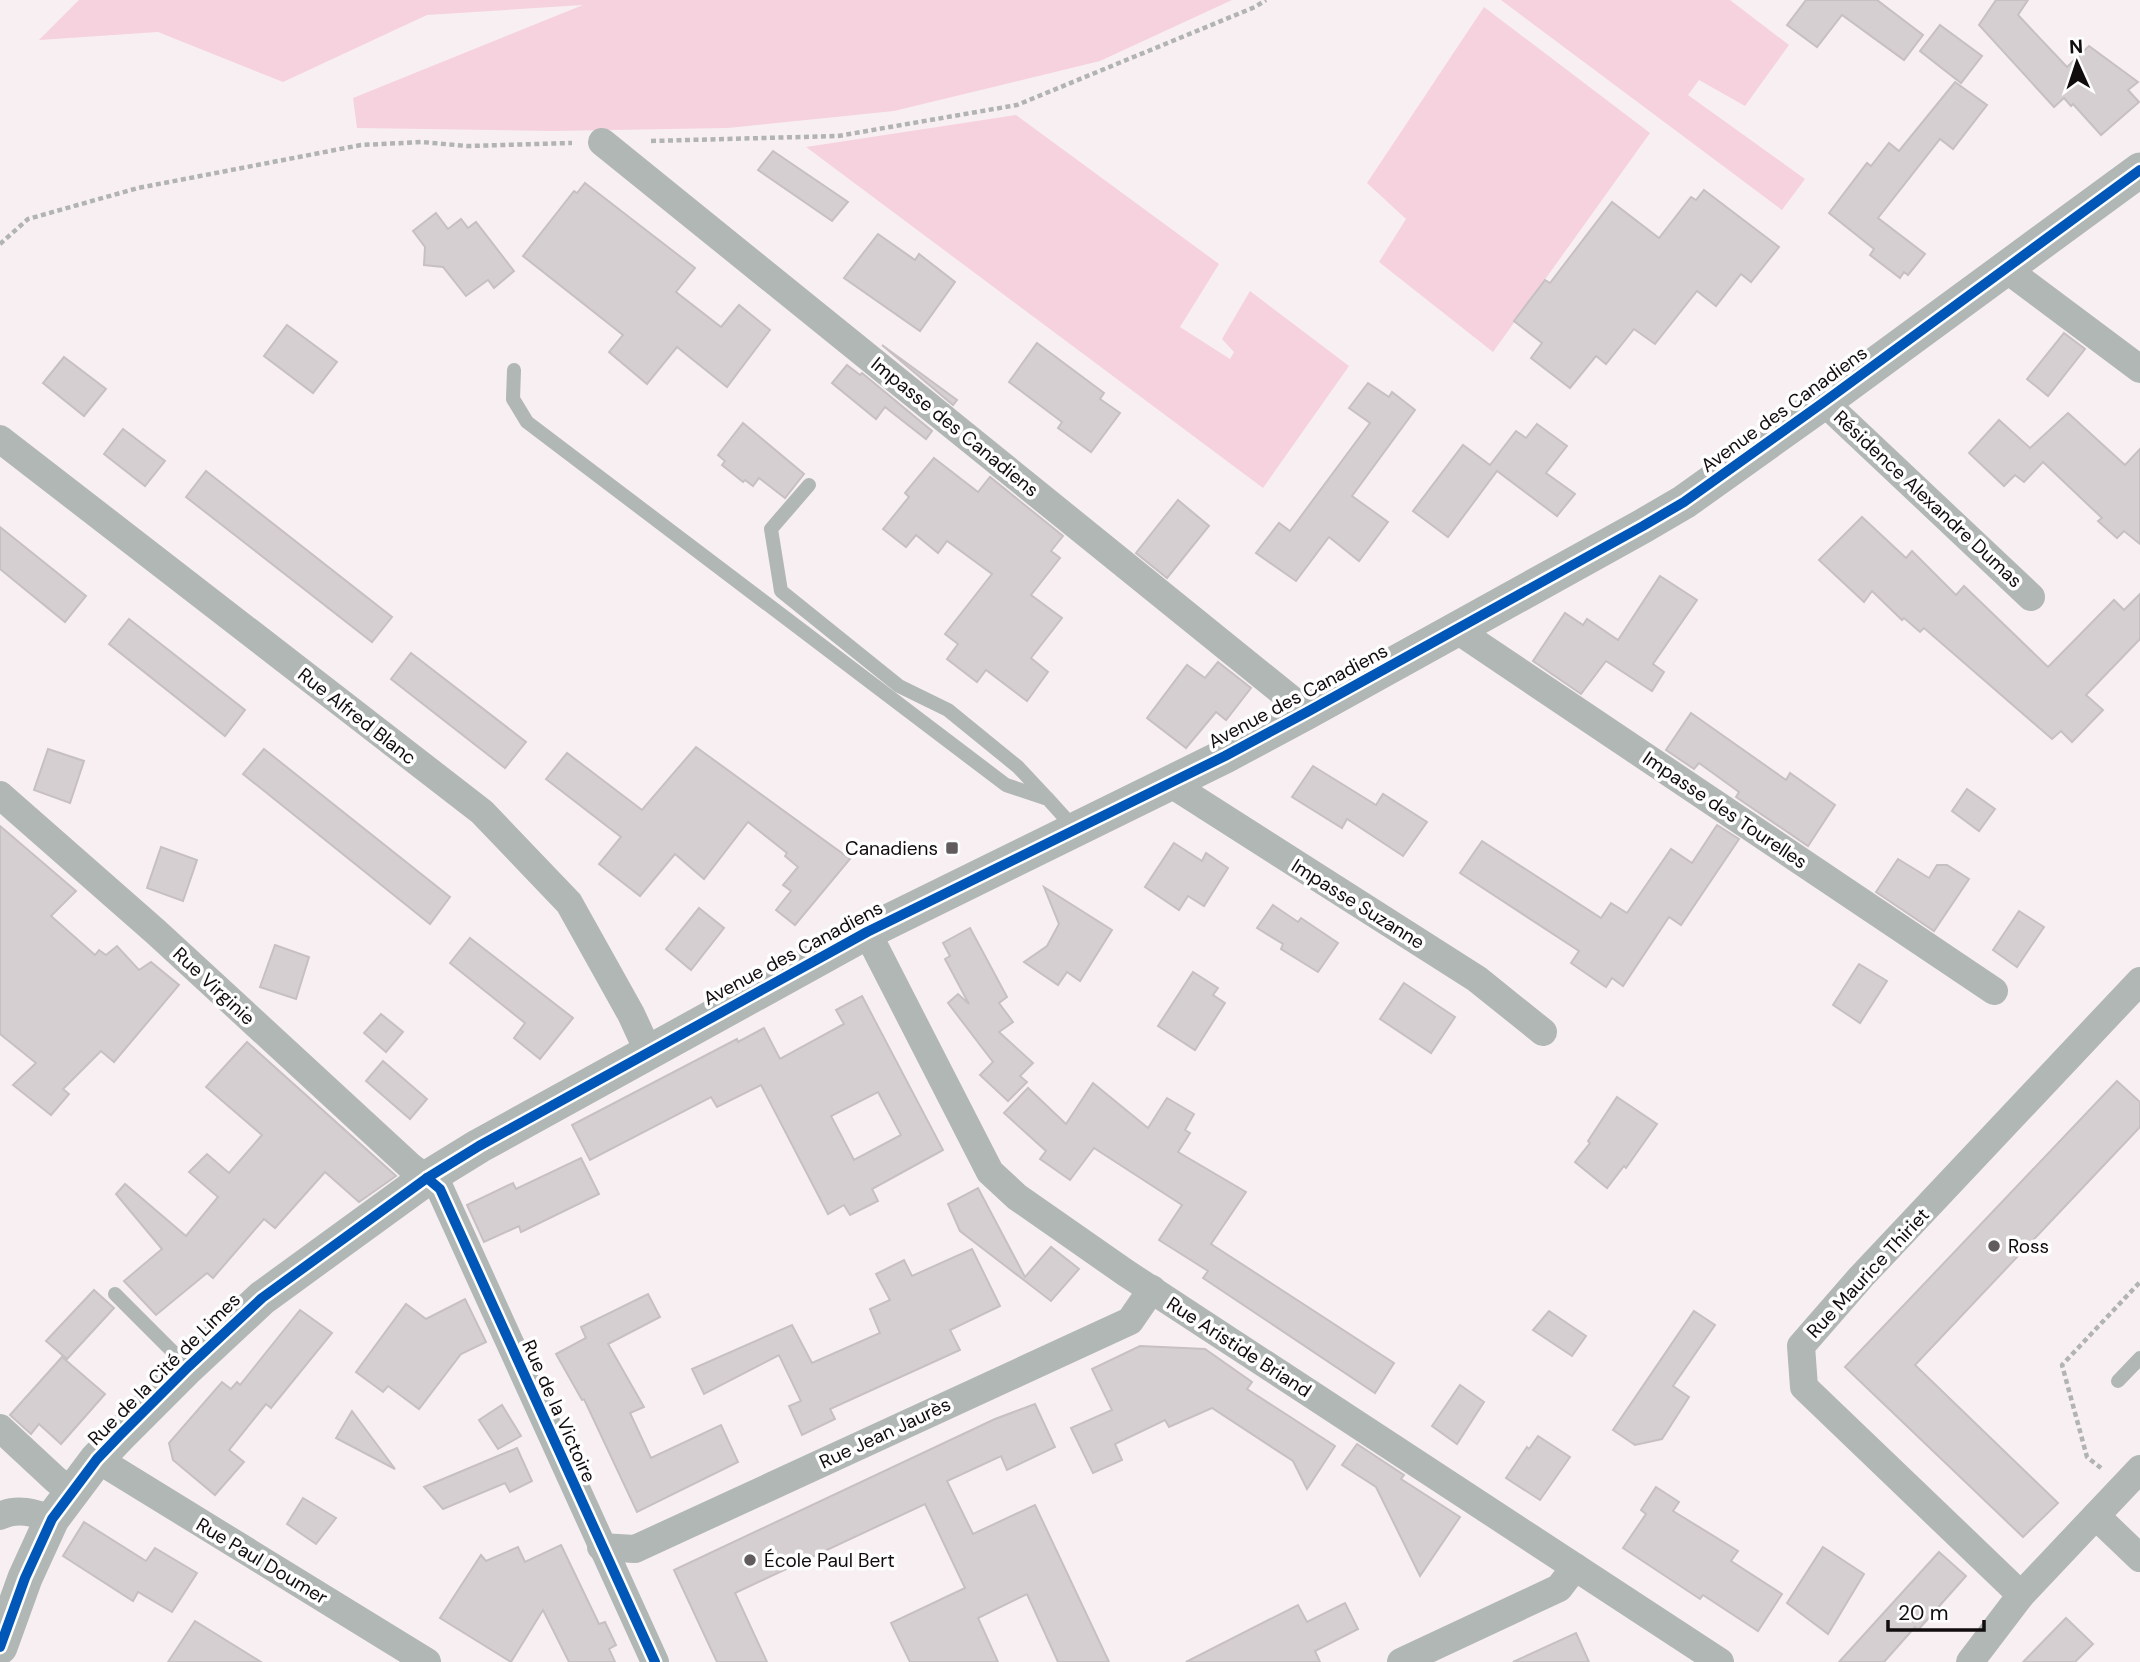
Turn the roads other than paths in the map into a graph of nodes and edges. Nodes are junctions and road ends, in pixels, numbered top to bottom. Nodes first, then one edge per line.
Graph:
1 (602, 142) road end
2 (2140, 170) edge
3 (2005, 268) junction
4 (2140, 369) edge
5 (514, 370) dead end
6 (1824, 402) junction
7 (0, 439) edge
8 (809, 485) dead end
9 (2031, 597) dead end
10 (1457, 630) junction
11 (1307, 712) junction
12 (1168, 782) junction
13 (0, 795) edge
14 (1048, 799) junction
15 (1075, 829) junction
16 (867, 932) junction
17 (2140, 981) edge
18 (1994, 991) dead end
19 (1543, 1032) dead end
20 (648, 1051) junction
21 (427, 1178) junction
22 (1152, 1289) junction
23 (115, 1294) dead end
24 (2140, 1358) edge
25 (188, 1367) junction
26 (2118, 1381) dead end
27 (0, 1427) edge
28 (97, 1459) junction
29 (2140, 1469) edge
30 (63, 1506) junction
31 (0, 1516) edge
32 (2096, 1516) junction
33 (601, 1547) junction
34 (2140, 1558) edge
35 (1575, 1567) junction
36 (2021, 1595) junction
37 (0, 1647) edge
38 (428, 1662) edge
39 (654, 1662) edge
40 (1401, 1662) edge
41 (1720, 1662) edge
42 (1970, 1662) edge

1 - 11 street, Impasse des Canadiens
2 - 3 street, Avenue des Canadiens
3 - 4 street
3 - 6 street, Avenue des Canadiens
5 - 14 lane
6 - 9 street, Résidence Alexandre Dumas
6 - 10 street, Avenue des Canadiens
7 - 20 street, Rue Alfred Blanc
8 - 14 lane
10 - 11 street, Avenue des Canadiens
10 - 18 street, Impasse des Tourelles
11 - 12 street, Avenue des Canadiens
12 - 15 street, Avenue des Canadiens
12 - 19 street, Impasse Suzanne
13 - 21 street, Rue Virginie
14 - 15 lane
15 - 16 street, Avenue des Canadiens
16 - 20 street, Avenue des Canadiens
16 - 22 street, Rue Aristide Briand
17 - 36 street, Rue Maurice Thiriet
20 - 21 street, Avenue des Canadiens
21 - 25 street, Rue de la Cité de Limes
21 - 33 street, Rue de la Victoire
22 - 33 street, Rue Jean Jaurès
22 - 35 street, Rue Aristide Briand
23 - 25 lane
24 - 26 lane
25 - 28 street, Rue de la Cité de Limes
27 - 30 street
28 - 30 street, Rue de la Cité de Limes
28 - 38 street, Rue Paul Doumer
29 - 32 street
30 - 31 street
30 - 37 street, Rue de la Cité de Limes
32 - 34 street
32 - 36 street
33 - 39 street, Rue de la Victoire
35 - 40 street
35 - 41 street, Rue Aristide Briand
36 - 42 street

